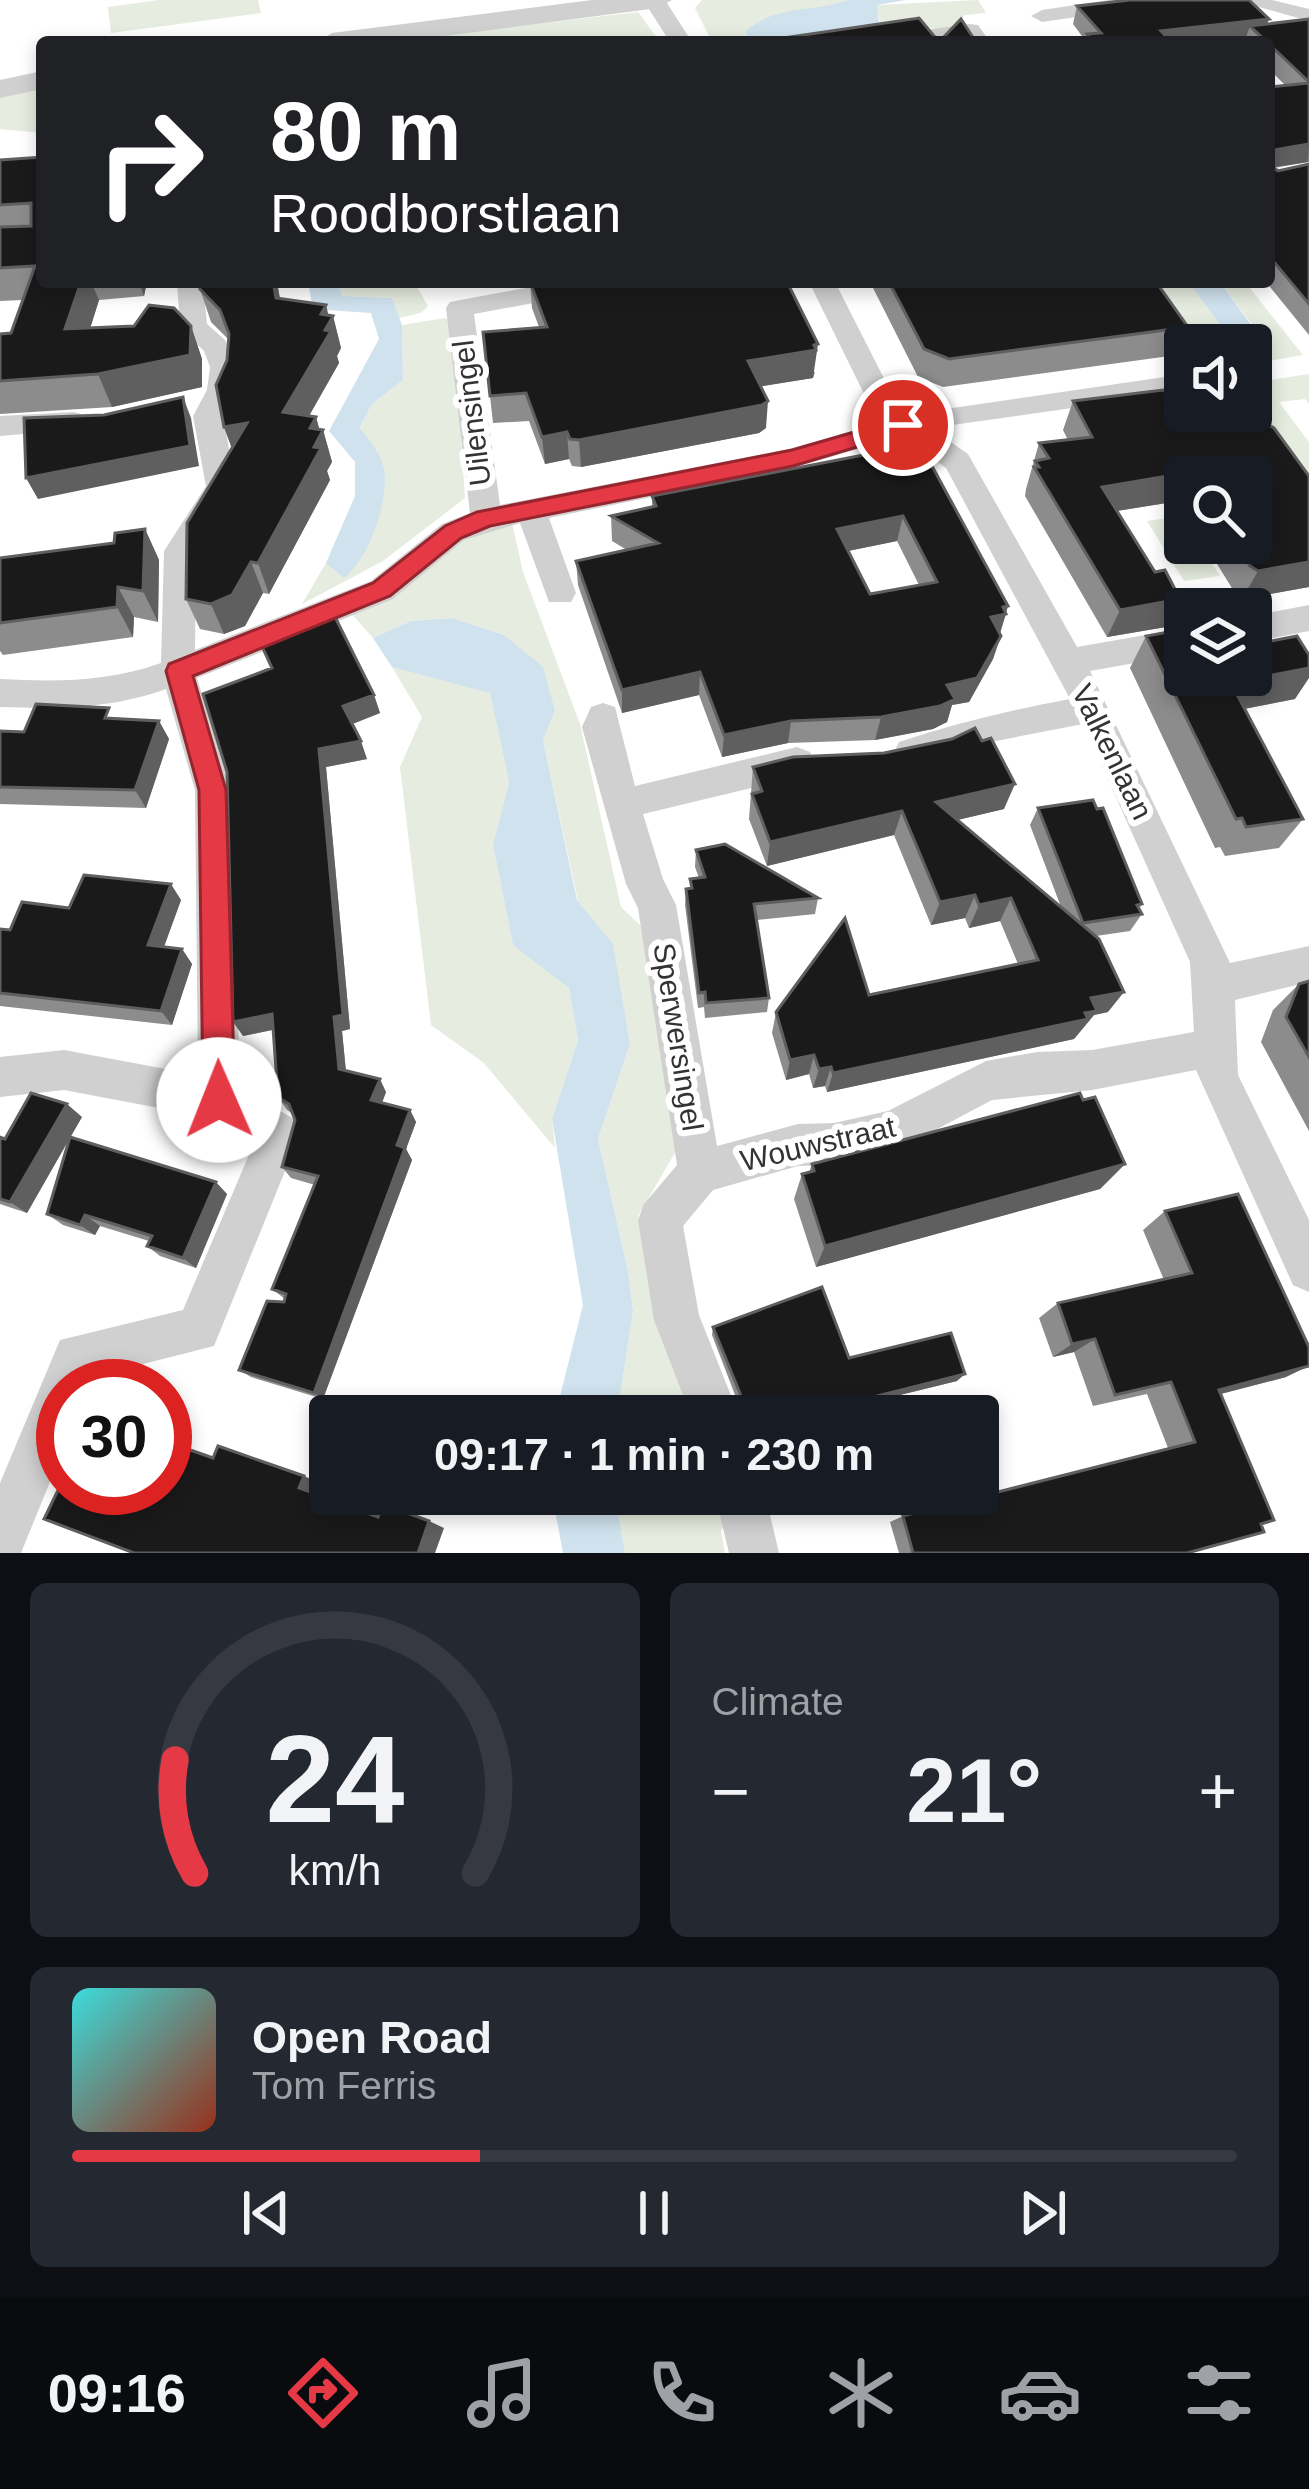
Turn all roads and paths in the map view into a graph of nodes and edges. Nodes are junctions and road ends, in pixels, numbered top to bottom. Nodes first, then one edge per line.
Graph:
1 (655, 0) edge
2 (680, 0) edge
3 (1153, 0) edge
4 (1245, 0) edge
5 (580, 4) edge
6 (1309, 15) edge
7 (1042, 16) dead end
8 (371, 36) edge
9 (677, 36) edge
10 (701, 36) edge
11 (928, 36) edge
12 (974, 36) edge
13 (36, 81) edge
14 (0, 89) edge
15 (191, 288) edge
16 (569, 288) edge
17 (825, 288) edge
18 (1148, 288) edge
19 (1174, 324) edge
20 (1164, 386) edge
21 (220, 398) junction
22 (177, 407) edge
23 (113, 421) edge
24 (903, 425) junction
25 (0, 426) edge
26 (530, 509) junction
27 (486, 518) junction
28 (560, 593) dead end
29 (1309, 618) edge
30 (1272, 625) edge
31 (1164, 645) edge
32 (1068, 662) junction
33 (178, 671) junction
34 (0, 693) edge
35 (1093, 708) junction
36 (604, 716) dead end
37 (876, 759) edge
38 (832, 761) edge
39 (622, 804) junction
40 (1309, 964) edge
41 (1214, 978) junction
42 (1211, 1048) junction
43 (0, 1076) edge
44 (219, 1100) junction
45 (700, 1172) junction
46 (1309, 1269) edge
47 (76, 1359) edge
48 (708, 1395) edge
49 (36, 1456) edge
50 (745, 1515) edge
51 (0, 1543) edge
52 (754, 1553) edge

1 - 5 street
1 - 9 street
2 - 10 street
3 - 7 street
4 - 6 street
5 - 8 street
11 - 12 street
13 - 14 street
15 - 21 street
16 - 27 street, Uilensingel
17 - 24 street, Valkenlaan
18 - 19 street
20 - 24 street
21 - 22 street
21 - 33 street
23 - 25 street
24 - 26 street
24 - 32 street, Valkenlaan
26 - 27 street
26 - 28 street
27 - 33 street
29 - 30 street
31 - 32 street
32 - 35 street, Valkenlaan
33 - 34 street
33 - 44 street
35 - 37 street
35 - 41 street, Valkenlaan
36 - 39 street, Sperwersingel
38 - 39 street
39 - 45 street, Sperwersingel
40 - 41 street
41 - 42 street, Valkenlaan
42 - 45 street, Wouwstraat
42 - 46 street, Valkenlaan
43 - 44 street
44 - 47 street
45 - 48 street, Sperwersingel
49 - 51 street
50 - 52 street

